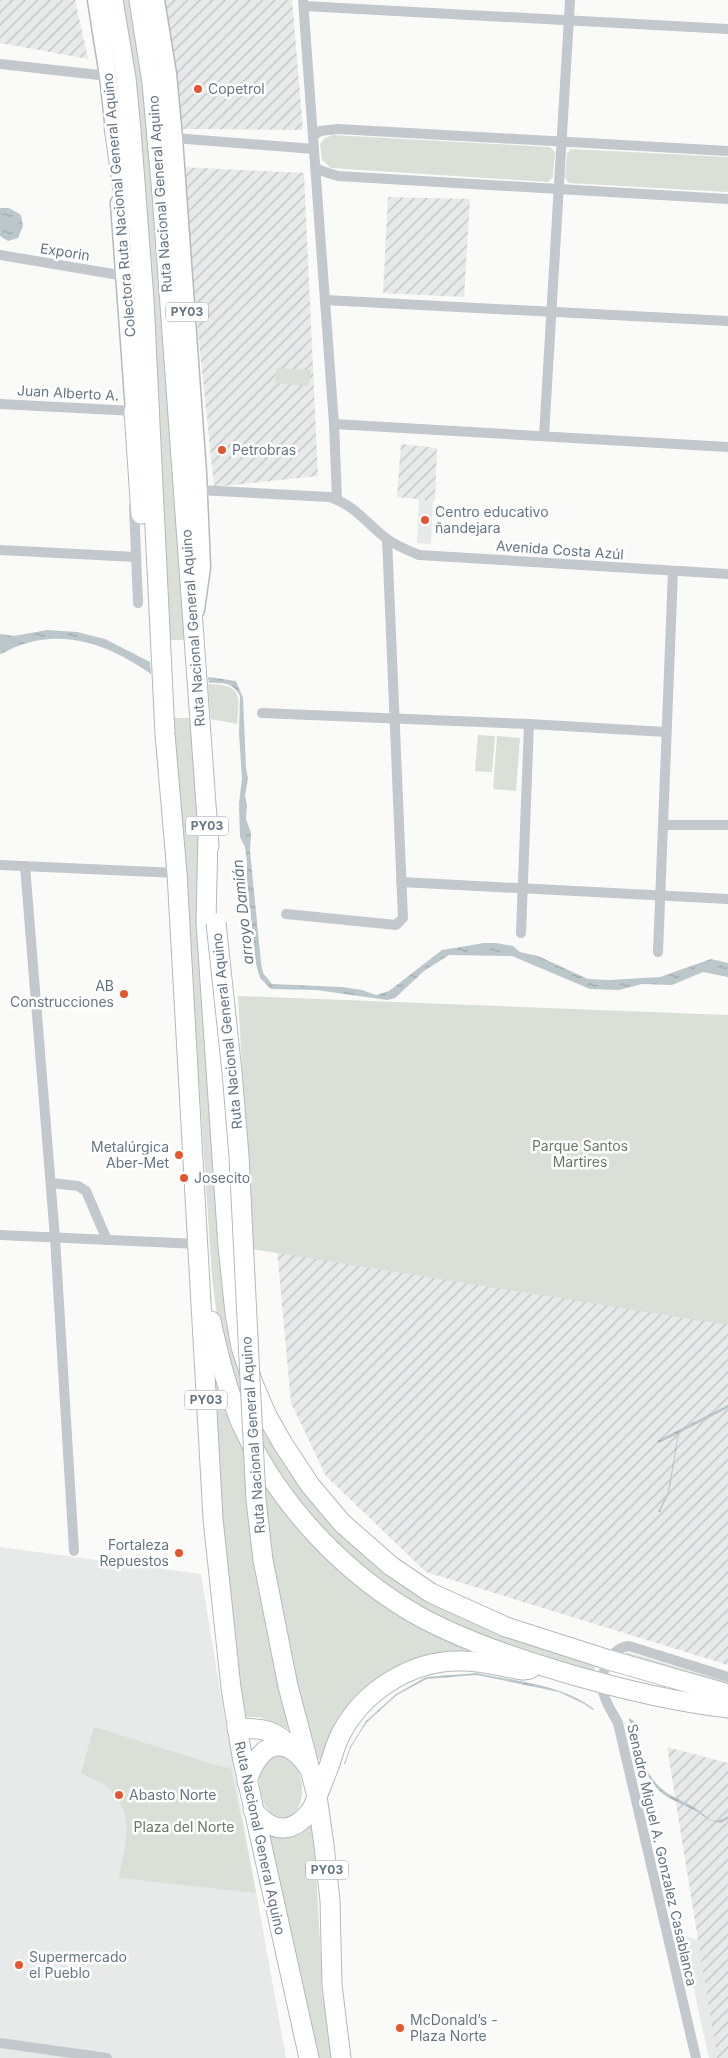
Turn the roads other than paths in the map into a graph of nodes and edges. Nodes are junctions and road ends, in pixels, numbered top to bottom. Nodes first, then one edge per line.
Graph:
1 (96, 0) edge
2 (113, 0) edge
3 (138, 0) edge
4 (156, 0) edge
5 (570, 0) edge
6 (304, 3) edge
7 (568, 21) junction
8 (728, 29) edge
9 (0, 64) edge
10 (108, 76) junction
11 (114, 127) junction
12 (313, 136) junction
13 (174, 138) junction
14 (562, 142) junction
15 (314, 148) junction
16 (728, 151) edge
17 (315, 167) junction
18 (559, 189) junction
19 (728, 199) edge
20 (0, 256) edge
21 (125, 276) junction
22 (144, 300) junction
23 (325, 300) junction
24 (552, 311) junction
25 (187, 317) junction
26 (728, 321) edge
27 (0, 404) edge
28 (132, 410) junction
29 (334, 424) junction
30 (544, 436) junction
31 (728, 447) edge
32 (198, 490) junction
33 (337, 499) junction
34 (185, 512) junction
35 (387, 539) junction
36 (0, 550) edge
37 (136, 557) junction
38 (673, 571) junction
39 (728, 574) edge
40 (157, 578) junction
41 (138, 602) dead end
42 (192, 624) junction
43 (262, 713) dead end
44 (394, 718) junction
45 (530, 724) junction
46 (666, 732) junction
47 (664, 825) junction
48 (728, 825) edge
49 (208, 834) junction
50 (0, 865) edge
51 (25, 866) junction
52 (178, 873) junction
53 (401, 882) junction
54 (523, 888) junction
55 (660, 896) junction
56 (728, 899) edge
57 (286, 914) dead end
58 (521, 933) dead end
59 (658, 952) dead end
60 (51, 1184) junction
61 (0, 1235) edge
62 (55, 1238) junction
63 (107, 1240) junction
64 (198, 1249) junction
65 (74, 1551) dead end
66 (609, 1660) junction
67 (545, 1666) junction
68 (728, 1676) edge
69 (602, 1682) junction
70 (728, 1694) edge
71 (728, 1708) edge
72 (237, 1729) junction
73 (296, 1752) junction
74 (310, 1769) junction
75 (247, 1782) junction
76 (317, 1796) junction
77 (253, 1810) junction
78 (0, 2043) edge
79 (107, 2058) edge
80 (309, 2058) edge
81 (341, 2058) edge
82 (696, 2058) edge

1 - 10 main road, Colectora Ruta Nacional General Aquino / PY03
2 - 22 highway, Ruta Nacional General Aquino / PY03
3 - 34 highway, Ruta Nacional General Aquino / PY03
4 - 13 main road, PY03
5 - 7 street
6 - 7 street
6 - 12 street
7 - 8 street
7 - 14 street
9 - 10 street
10 - 11 main road, Colectora Ruta Nacional General Aquino / PY03
11 - 21 main road, Colectora Ruta Nacional General Aquino / PY03
11 - 22 highway
12 - 14 street
12 - 15 street
13 - 15 street
13 - 25 main road, PY03
14 - 16 street
14 - 18 street
15 - 17 street
17 - 18 street
17 - 23 street
18 - 19 street
18 - 24 street
20 - 21 street, Exporin
21 - 28 main road, Colectora Ruta Nacional General Aquino / PY03
22 - 40 highway, Ruta Nacional General Aquino / PY03
23 - 24 street
23 - 29 street
24 - 26 street
24 - 30 street
25 - 32 main road, PY03
25 - 34 main road
27 - 28 street, Juan Alberto A.
28 - 37 street
28 - 40 highway, PY03
29 - 30 street
29 - 33 street
30 - 31 street
32 - 33 street, Avenida Costa Azúl
32 - 42 main road, PY03
33 - 35 street, Avenida Costa Azúl
34 - 42 highway, Ruta Nacional General Aquino / PY03
35 - 38 street, Avenida Costa Azúl
35 - 44 street
36 - 37 street
37 - 41 street
38 - 39 street, Avenida Costa Azúl
38 - 46 street
40 - 52 highway, Ruta Nacional General Aquino / PY03
42 - 49 highway, Ruta Nacional General Aquino / PY03
43 - 44 street
44 - 45 street
44 - 53 street
45 - 46 street
45 - 54 street
46 - 47 street
47 - 48 street
47 - 55 street
49 - 66 highway, PY03
49 - 74 highway, Ruta Nacional General Aquino / PY03, bridge
50 - 51 street
51 - 52 street
51 - 60 street
52 - 64 highway, Ruta Nacional General Aquino / PY03
53 - 54 street
53 - 57 street
54 - 55 street
54 - 58 street
55 - 56 street
55 - 59 street
60 - 62 street
60 - 63 street
61 - 62 street
62 - 63 street
62 - 65 street
63 - 64 street
64 - 67 highway, PY03
64 - 72 highway, Ruta Nacional General Aquino / PY03
66 - 68 street
66 - 69 street
66 - 70 highway, PY03
67 - 69 highway, PY03
67 - 76 highway
69 - 71 highway, PY03
69 - 82 street, Senadro Miguel A. Gonzalez Casablanca
72 - 73 highway
72 - 75 highway, Ruta Nacional General Aquino / PY03
73 - 74 highway
73 - 75 highway
74 - 76 highway, Ruta Nacional General Aquino / PY03
75 - 77 highway, Ruta Nacional General Aquino / PY03
76 - 77 highway
76 - 81 highway, Ruta Nacional General Aquino / PY03
77 - 80 highway, Ruta Nacional General Aquino / PY03
78 - 79 street

